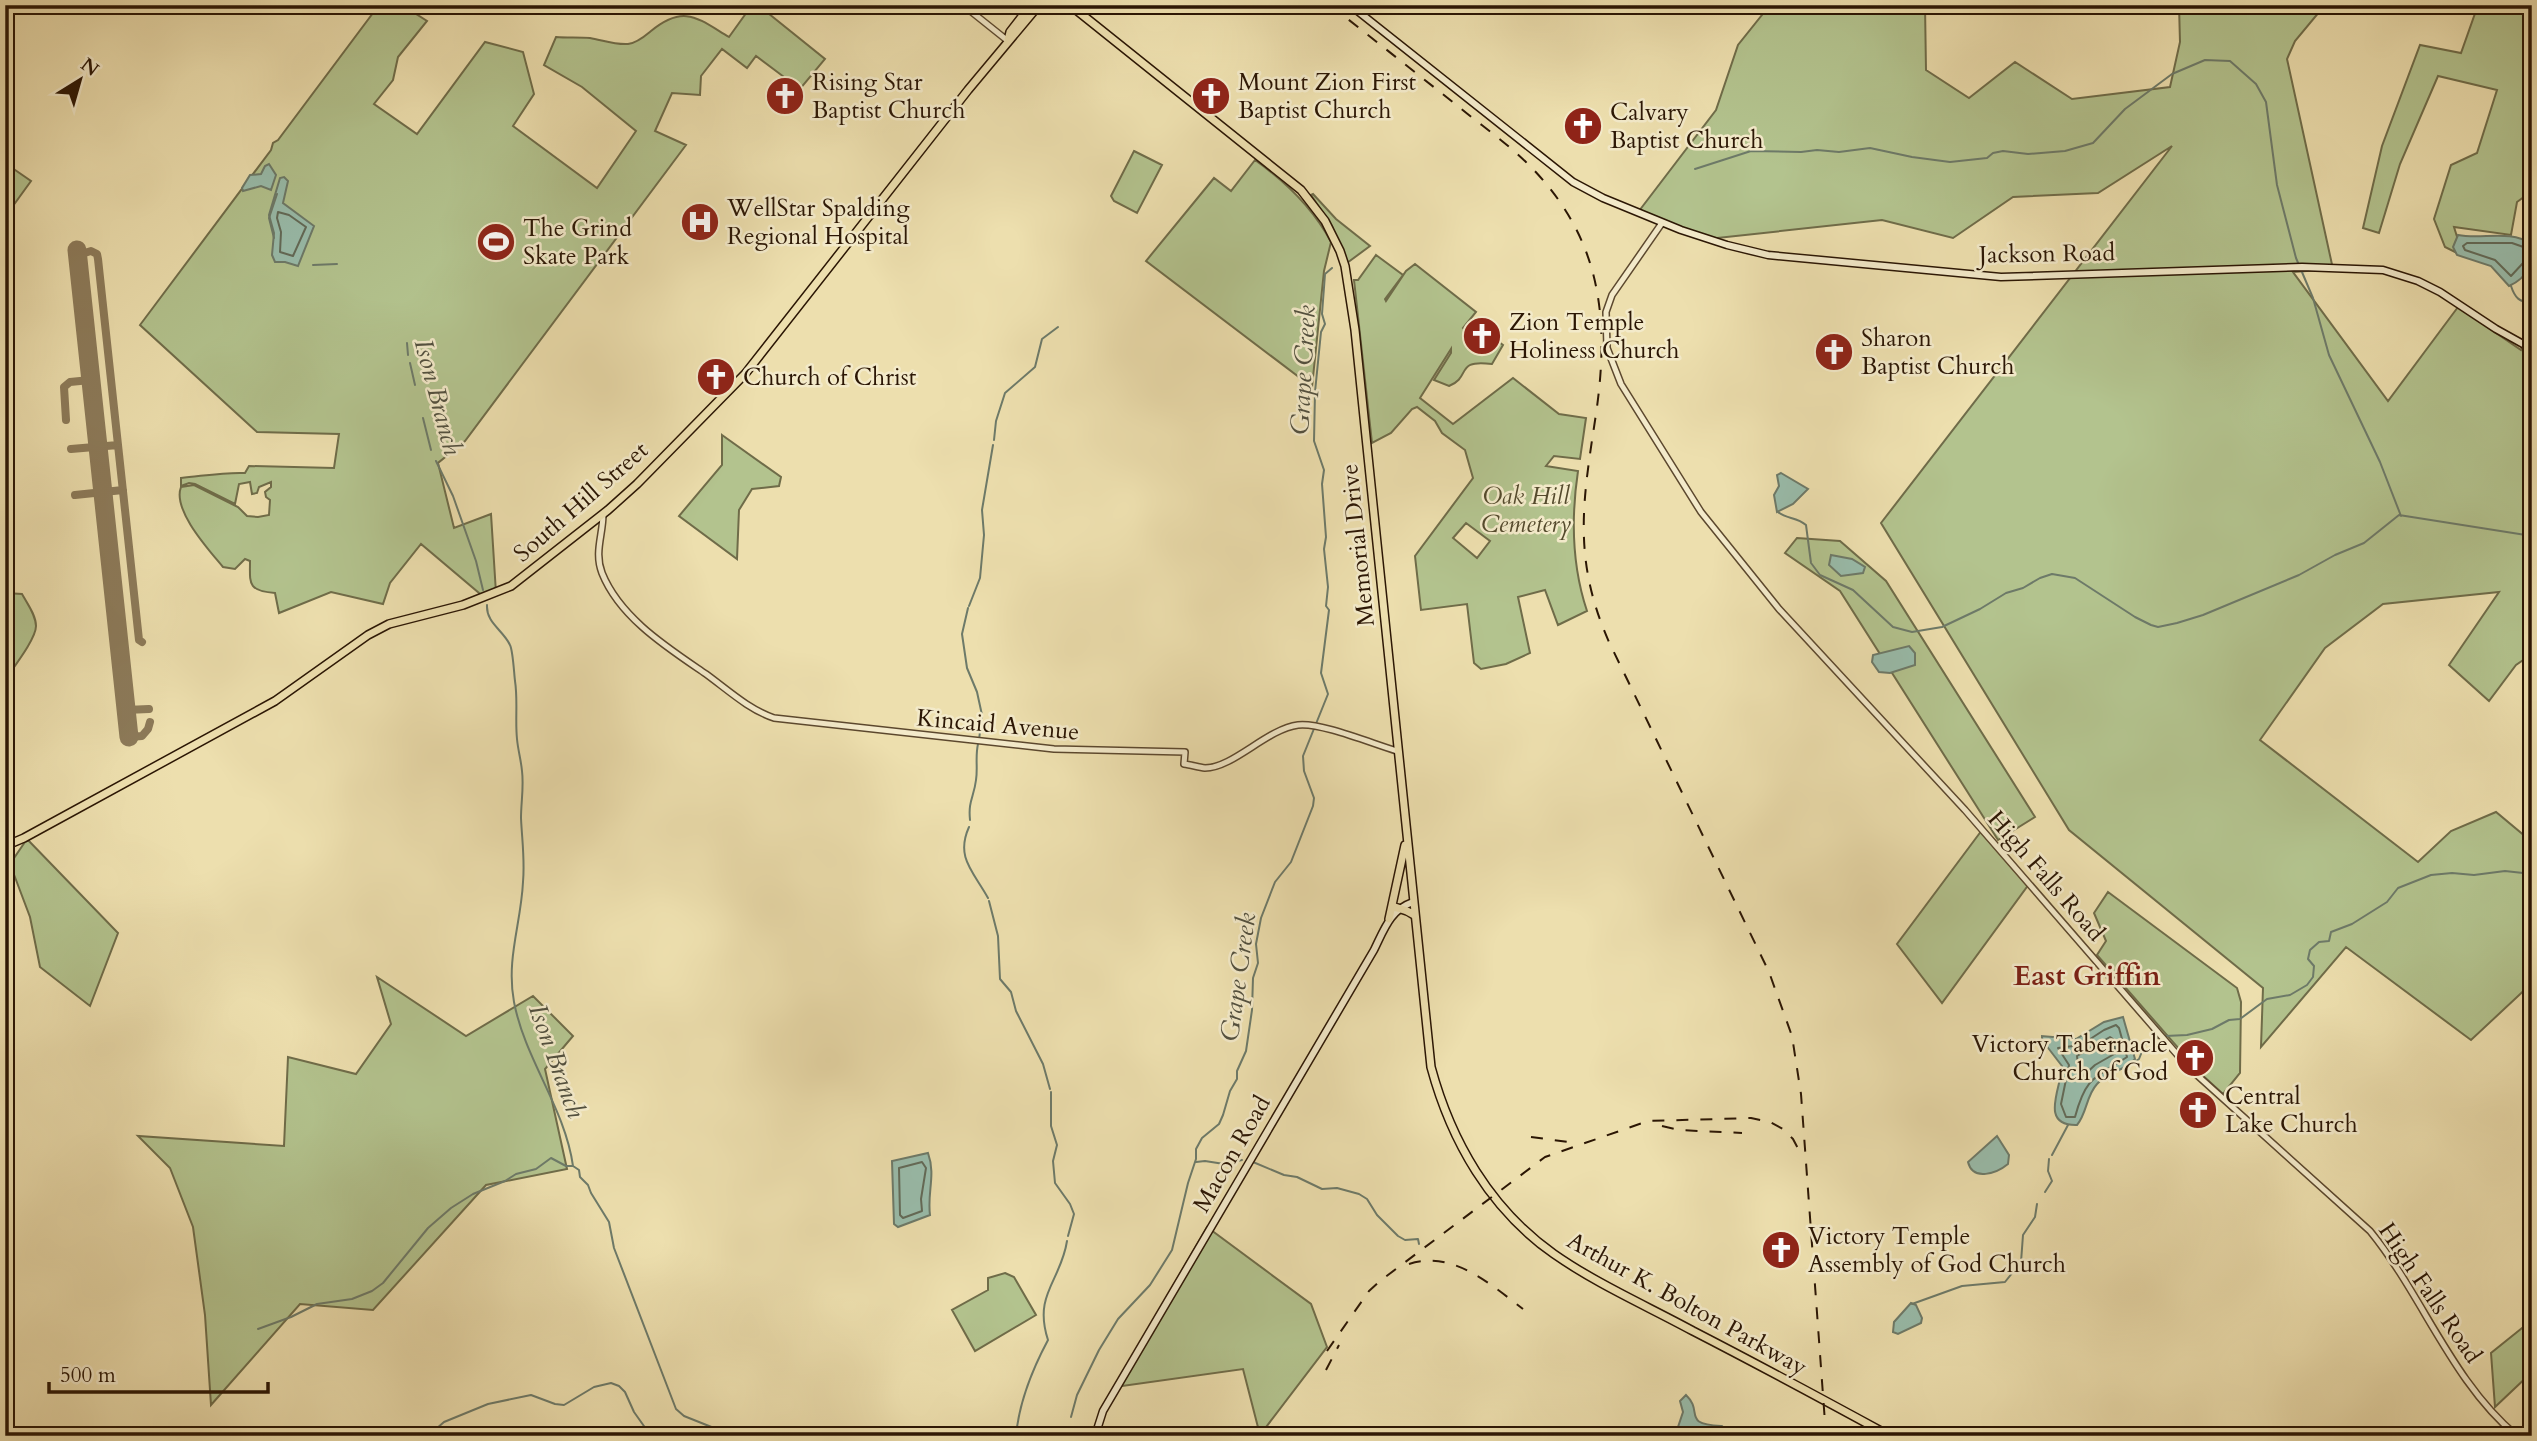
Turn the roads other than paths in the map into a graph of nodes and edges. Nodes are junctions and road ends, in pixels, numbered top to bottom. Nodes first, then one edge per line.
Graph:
1 (963, 5) edge
2 (1031, 5) edge
3 (1038, 5) edge
4 (1070, 5) edge
5 (1350, 5) edge
6 (1008, 41) junction
7 (1662, 223) junction
8 (2532, 349) edge
9 (603, 514) junction
10 (1397, 751) junction
11 (1406, 841) junction
12 (5, 846) edge
13 (1413, 902) junction
14 (1394, 907) junction
15 (1414, 915) junction
16 (1389, 919) joint
17 (1095, 1436) edge
18 (1890, 1436) edge
19 (2517, 1436) edge

1 - 6 street
2 - 6 main road
3 - 6 main road, South Hill Street
4 - 10 main road, Memorial Drive
5 - 7 main road, Jackson Road
6 - 9 main road, South Hill Street
7 - 8 main road, Jackson Road
7 - 19 street, High Falls Road
9 - 10 street, Kincaid Avenue
9 - 12 main road, South Hill Street
10 - 11 main road, Memorial Drive
11 - 13 main road, Memorial Drive
11 - 14 main road
13 - 14 main road
13 - 15 main road, Arthur K. Bolton Parkway
14 - 15 main road
14 - 16 main road
15 - 18 main road, Arthur K. Bolton Parkway
16 - 17 main road, Macon Road

